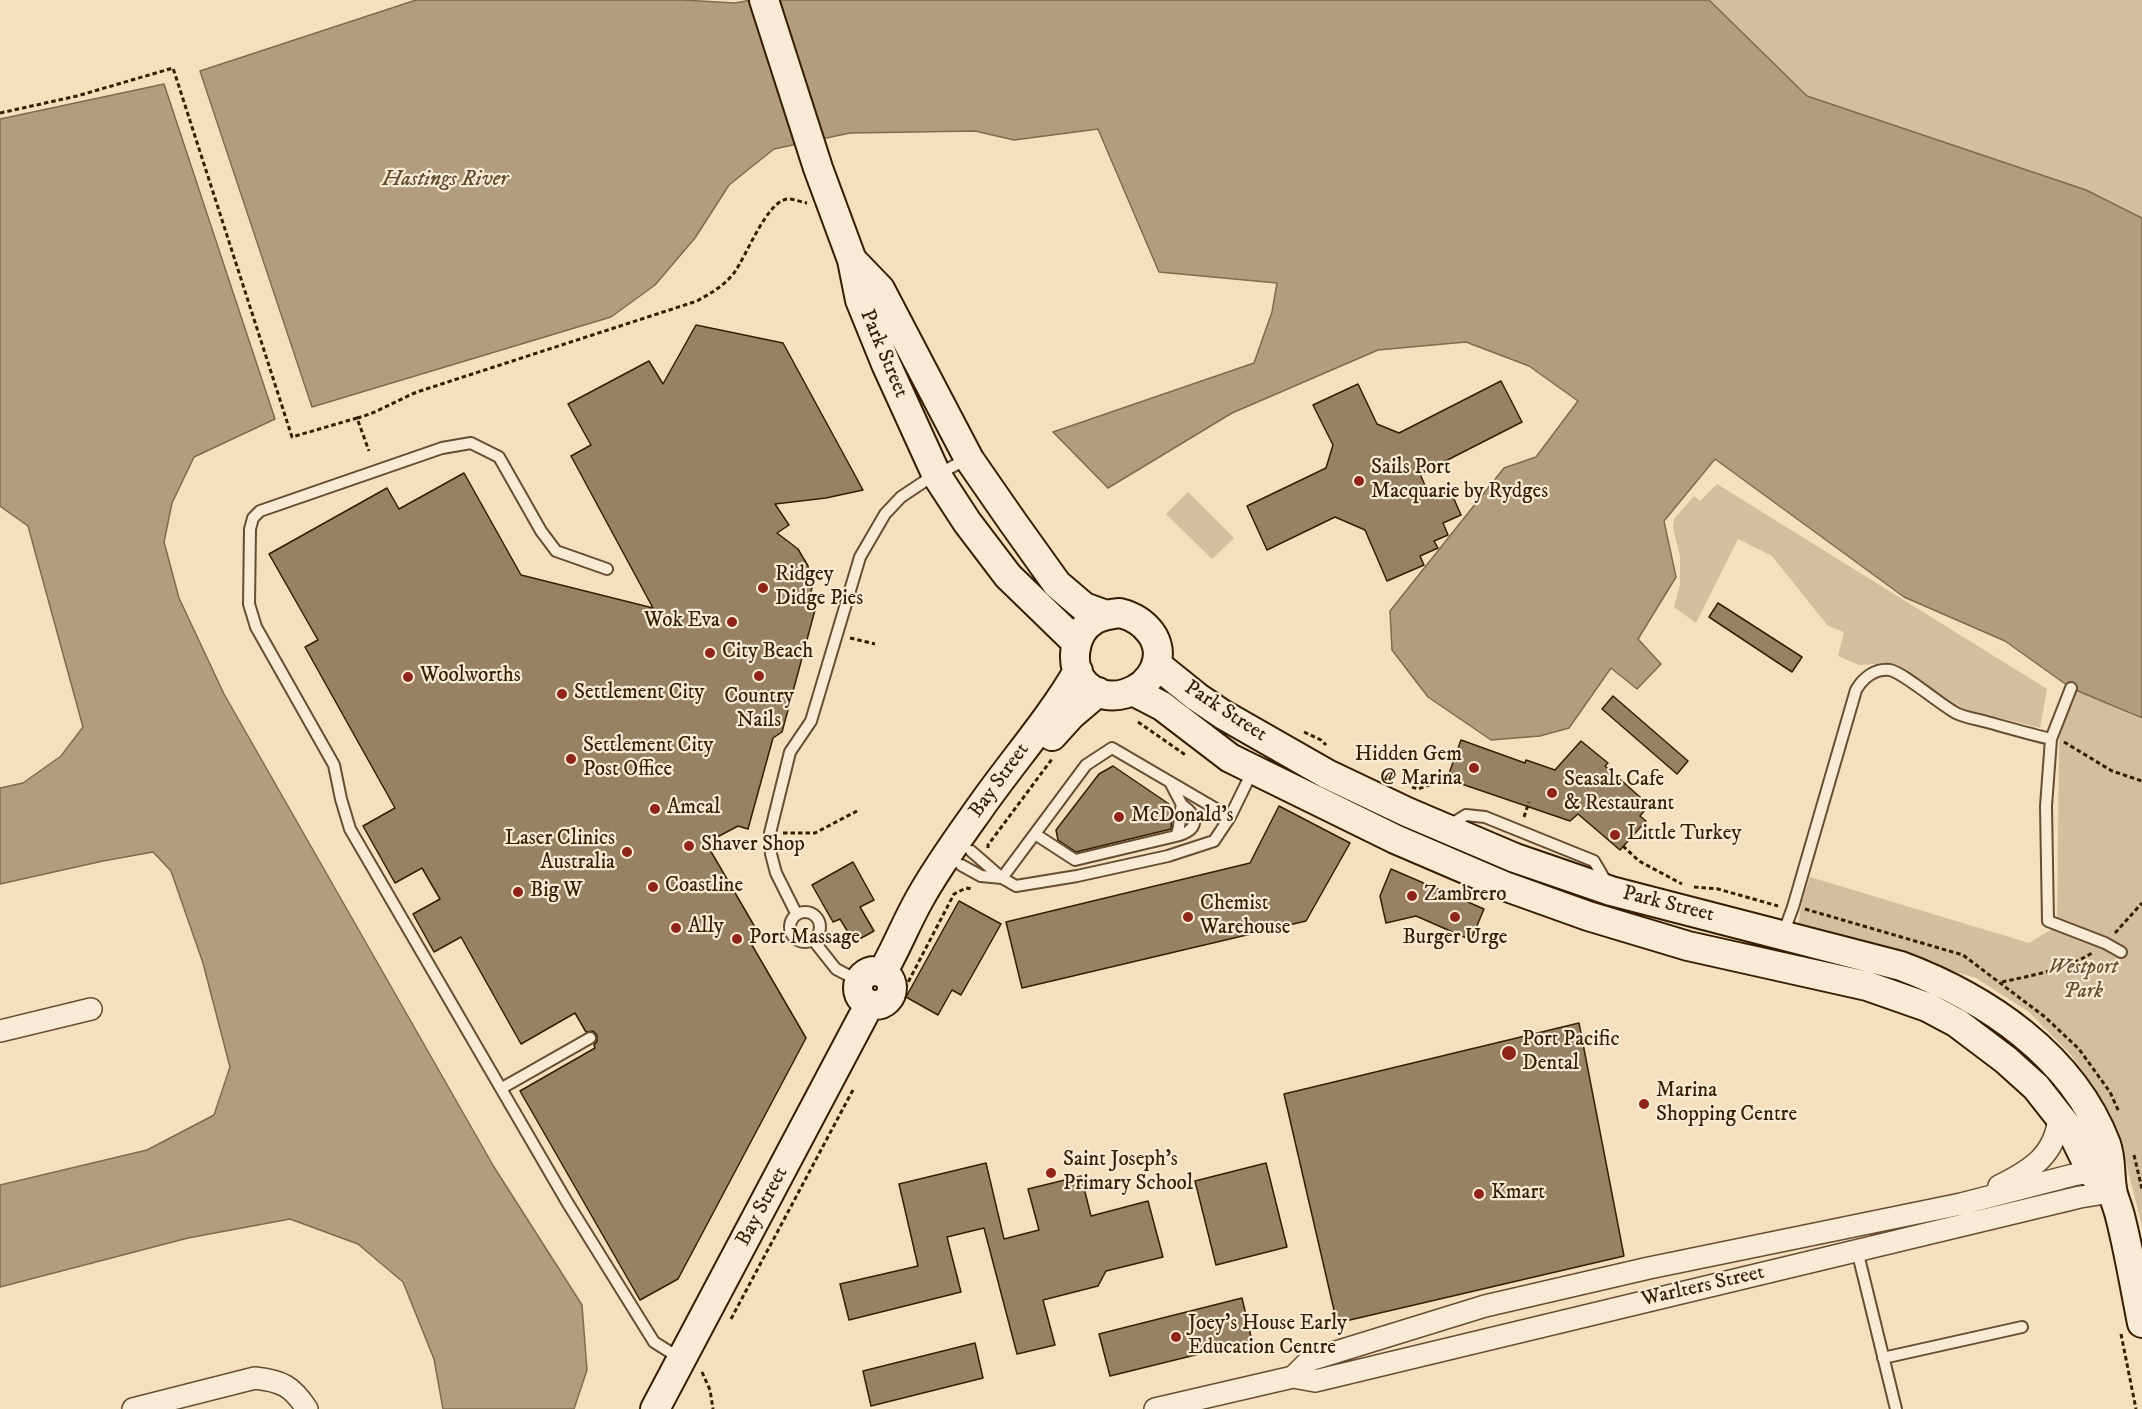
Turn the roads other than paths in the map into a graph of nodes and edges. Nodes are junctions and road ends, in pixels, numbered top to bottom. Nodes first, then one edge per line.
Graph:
1 (764, 0) edge
2 (852, 260) junction
3 (969, 459) junction
4 (938, 476) junction
5 (608, 569) dead end
6 (1106, 615) junction
7 (1077, 643) junction
8 (1156, 664) junction
9 (1078, 671) junction
10 (2070, 688) dead end
11 (1133, 691) junction
12 (1098, 692) junction
13 (2051, 739) junction
14 (1253, 770) junction
15 (1170, 782) junction
16 (1230, 817) junction
17 (1035, 834) junction
18 (969, 867) junction
19 (1002, 878) junction
20 (796, 913) junction
21 (1783, 935) junction
22 (813, 940) junction
23 (2121, 952) dead end
24 (879, 986) junction
25 (91, 1009) dead end
26 (0, 1031) edge
27 (590, 1038) dead end
28 (502, 1088) junction
29 (2059, 1116) junction
30 (2105, 1178) junction
31 (1961, 1204) junction
32 (1857, 1250) junction
33 (2142, 1323) edge
34 (2022, 1327) dead end
35 (1883, 1358) junction
36 (694, 1361) junction
37 (1293, 1377) junction
38 (1231, 1401) edge
39 (133, 1409) edge
40 (307, 1409) edge
41 (655, 1409) edge
42 (1155, 1409) edge
43 (1896, 1409) edge

1 - 2 street, Park Street
2 - 3 street, Park Street
2 - 4 street, Park Street
3 - 4 lane
3 - 6 street, Park Street
4 - 7 street, Park Street
4 - 20 lane
5 - 28 lane
6 - 7 street
6 - 8 street
7 - 9 street
8 - 11 street
8 - 21 street, Park Street
9 - 12 street
9 - 24 street, Bay Street
10 - 13 lane
11 - 12 street
11 - 14 street, Park Street
12 - 18 street, Bay Street
13 - 21 lane
13 - 23 lane
14 - 16 lane
14 - 29 street, Park Street
15 - 16 lane
15 - 17 lane
15 - 17 lane
16 - 19 lane
17 - 19 lane
18 - 19 lane
18 - 19 lane
18 - 24 street, Bay Street
20 - 22 lane
20 - 22 lane
21 - 30 street, Park Street
22 - 24 lane
24 - 36 street, Bay Street
25 - 26 street
27 - 28 lane
28 - 36 lane
29 - 30 street, Park Street
29 - 31 street, Warlters Street
30 - 31 street, Warlters Street
30 - 32 street, Warlters Street
30 - 33 street, Park Street
31 - 37 street, Warlters Street
32 - 35 lane
32 - 37 street, Warlters Street
34 - 35 lane
35 - 43 lane
36 - 41 street, Bay Street
37 - 38 street, Warlters Street
38 - 42 street, Warlters Street
39 - 40 street

